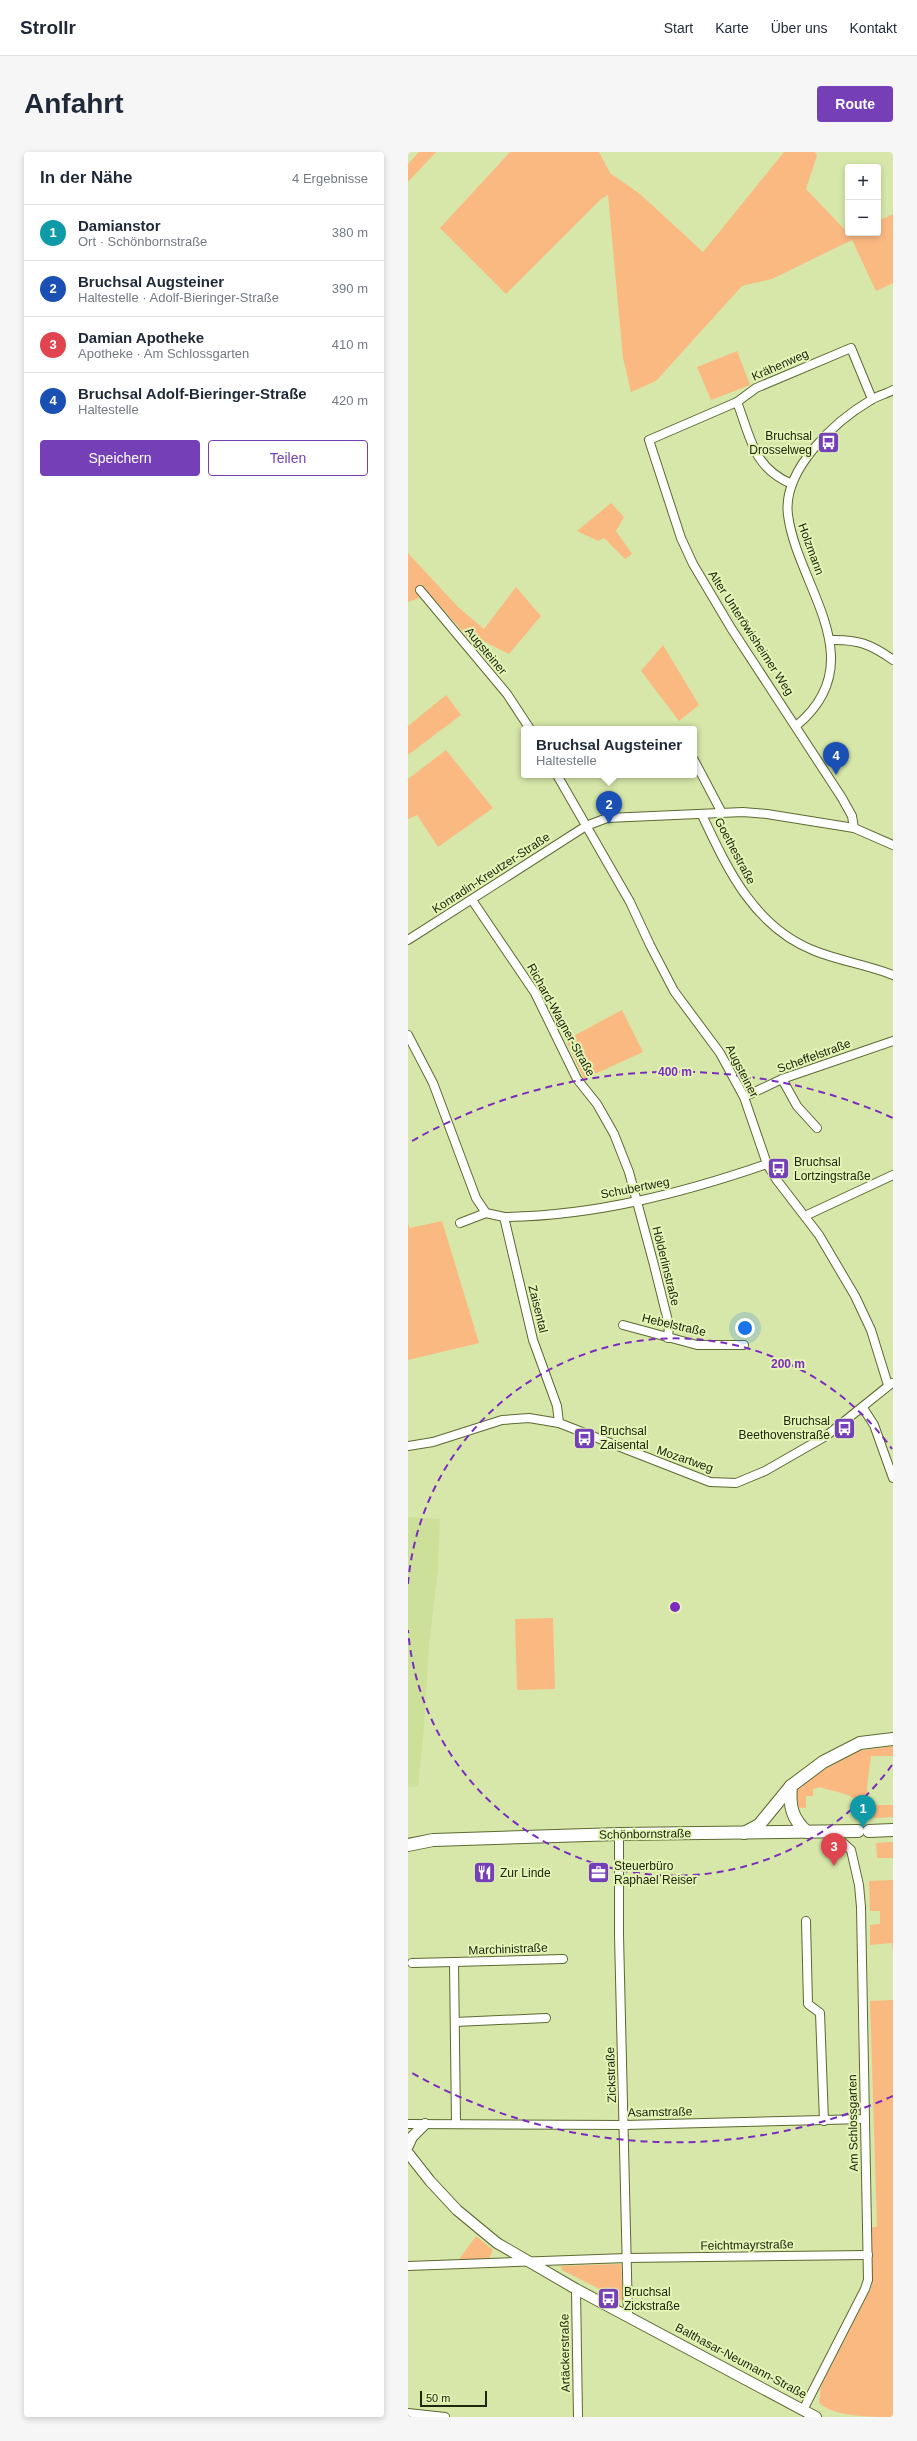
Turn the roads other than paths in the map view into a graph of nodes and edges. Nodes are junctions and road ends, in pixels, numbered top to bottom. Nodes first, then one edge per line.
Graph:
1 (893, 390) edge
2 (872, 399) junction
3 (737, 402) junction
4 (649, 440) joint
5 (792, 484) junction
6 (420, 590) dead end
7 (830, 640) junction
8 (893, 660) edge
9 (528, 726) edge
10 (796, 726) junction
11 (697, 766) edge
12 (559, 778) edge
13 (722, 813) junction
14 (702, 815) junction
15 (586, 826) junction
16 (854, 828) junction
17 (893, 845) edge
18 (472, 900) junction
19 (408, 940) edge
20 (893, 975) edge
21 (408, 1035) edge
22 (893, 1041) edge
23 (782, 1079) junction
24 (744, 1097) junction
25 (817, 1128) dead end
26 (767, 1164) junction
27 (893, 1175) edge
28 (637, 1201) junction
29 (486, 1213) junction
30 (805, 1216) junction
31 (504, 1217) junction
32 (460, 1223) dead end
33 (623, 1325) dead end
34 (668, 1338) junction
35 (744, 1345) dead end
36 (891, 1384) edge
37 (863, 1408) junction
38 (559, 1423) junction
39 (408, 1446) edge
40 (893, 1478) edge
41 (893, 1739) edge
42 (791, 1786) junction
43 (893, 1830) edge
44 (830, 1831) junction
45 (807, 1832) junction
46 (744, 1833) junction
47 (619, 1834) junction
48 (408, 1836) edge
49 (433, 1840) junction
50 (408, 1845) edge
51 (806, 1921) dead end
52 (563, 1959) dead end
53 (454, 1962) junction
54 (412, 1963) dead end
55 (546, 2018) dead end
56 (456, 2022) junction
57 (865, 2119) junction
58 (824, 2121) junction
59 (456, 2123) junction
60 (408, 2124) edge
61 (425, 2124) junction
62 (625, 2124) junction
63 (408, 2146) edge
64 (408, 2153) edge
65 (868, 2255) junction
66 (626, 2258) junction
67 (525, 2261) junction
68 (408, 2266) edge
69 (576, 2289) junction
70 (628, 2316) junction
71 (803, 2410) junction
72 (408, 2413) edge
73 (445, 2417) edge
74 (578, 2417) edge
75 (816, 2417) edge

1 - 2 street, Holzmann
2 - 3 street, Krähenweg
2 - 5 street, Holzmann
3 - 4 street, Krähenweg
3 - 5 street
4 - 10 street, Alter Unteröwisheimer Weg
5 - 7 street, Holzmann
6 - 9 street, Augsteiner
7 - 8 street
7 - 10 street, Holzmann
10 - 16 street, Alter Unteröwisheimer Weg
11 - 13 street
12 - 15 street, Augsteiner
13 - 14 street, Konradin-Kreutzer-Straße
13 - 16 street, Konradin-Kreutzer-Straße
14 - 15 street, Konradin-Kreutzer-Straße
14 - 20 street, Goethestraße
15 - 18 street, Konradin-Kreutzer-Straße
15 - 24 street, Augsteiner
16 - 17 street, Konradin-Kreutzer-Straße
18 - 19 street, Konradin-Kreutzer-Straße
18 - 28 street, Richard-Wagner-Straße
21 - 29 street
22 - 23 street, Scheffelstraße
23 - 24 street, Scheffelstraße
23 - 25 street
24 - 26 street, Augsteiner
26 - 28 street, Schubertweg
26 - 30 street, Augsteiner
27 - 30 street
28 - 31 street, Schubertweg
28 - 34 street, Hölderlinstraße
29 - 31 street
29 - 32 street
30 - 36 street, Augsteiner
31 - 38 street, Zaisental
33 - 34 street, Hebelstraße
34 - 35 street, Hebelstraße
36 - 37 street, Mozartweg
37 - 38 street, Mozartweg
37 - 40 street
38 - 39 street, Mozartweg
41 - 42 main road
42 - 45 main road
42 - 46 main road
43 - 44 main road, Schönbornstraße
44 - 45 main road, Schönbornstraße
44 - 57 street, Am Schlossgarten
45 - 46 main road, Schönbornstraße
46 - 47 main road, Schönbornstraße
47 - 49 main road, Schönbornstraße
47 - 62 street, Zickstraße
48 - 49 main road, Schönbornstraße
49 - 50 main road, Schönbornstraße
51 - 58 street
52 - 53 street, Marchinistraße
53 - 54 street, Marchinistraße
53 - 56 street, Marchinistraße
55 - 56 street
56 - 59 street, Marchinistraße
57 - 58 street, Asamstraße
57 - 65 street, Am Schlossgarten
58 - 62 street, Asamstraße
59 - 61 street, Asamstraße
59 - 62 street, Asamstraße
60 - 61 street, Asamstraße
61 - 63 street
62 - 66 street, Zickstraße
64 - 67 street, Balthasar-Neumann-Straße
65 - 66 street, Feichtmayrstraße
65 - 71 street, Am Schlossgarten
66 - 67 street
66 - 70 street, Zickstraße
67 - 68 street
67 - 69 street, Balthasar-Neumann-Straße
69 - 70 street, Balthasar-Neumann-Straße
69 - 74 street, Artäckerstraße
70 - 71 street, Balthasar-Neumann-Straße
71 - 75 street, Balthasar-Neumann-Straße
72 - 73 street

